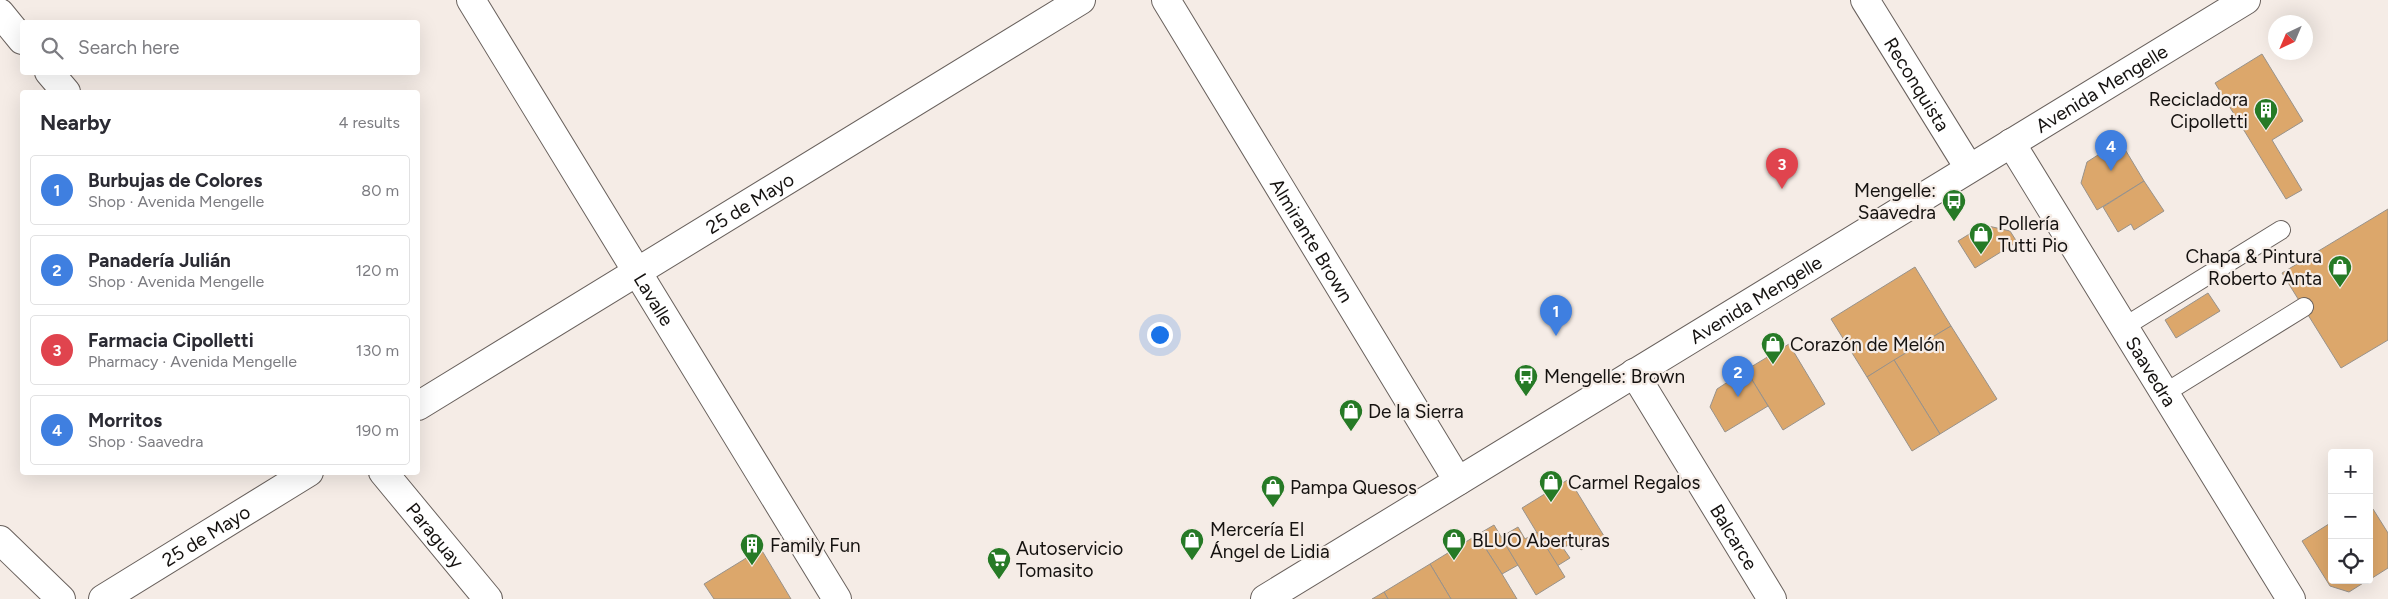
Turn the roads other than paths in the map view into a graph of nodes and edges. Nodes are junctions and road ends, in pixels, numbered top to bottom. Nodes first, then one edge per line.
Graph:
1 (471, 0) edge
2 (1081, 0) edge
3 (1166, 0) edge
4 (1865, 0) edge
5 (2246, 0) edge
6 (0, 13) edge
7 (20, 38) edge
8 (52, 75) edge
9 (64, 90) edge
10 (2011, 143) junction
11 (1969, 168) junction
12 (2281, 230) dead end
13 (637, 272) junction
14 (2304, 307) dead end
15 (2124, 327) junction
16 (1634, 373) junction
17 (2165, 393) junction
18 (420, 405) edge
19 (304, 475) edge
20 (385, 475) edge
21 (1458, 481) junction
22 (0, 540) edge
23 (1267, 598) edge
24 (61, 599) edge
25 (103, 599) edge
26 (488, 599) edge
27 (837, 599) edge
28 (1772, 599) edge
29 (2291, 599) edge

1 - 13 street, Lavalle
2 - 13 street, 25 de Mayo
3 - 21 street, Almirante Brown
4 - 11 street, Reconquista
5 - 10 street, Avenida Mengelle
6 - 7 street
8 - 9 street
10 - 11 street, Avenida Mengelle
10 - 15 street, Saavedra
11 - 16 street, Avenida Mengelle
12 - 15 lane
13 - 18 street, 25 de Mayo
13 - 27 street, Lavalle
14 - 17 lane
15 - 17 street, Saavedra
16 - 21 street, Avenida Mengelle
16 - 28 street, Balcarce
17 - 29 street, Saavedra
19 - 25 street, 25 de Mayo
20 - 26 street, Paraguay
21 - 23 street, Avenida Mengelle
22 - 24 street

